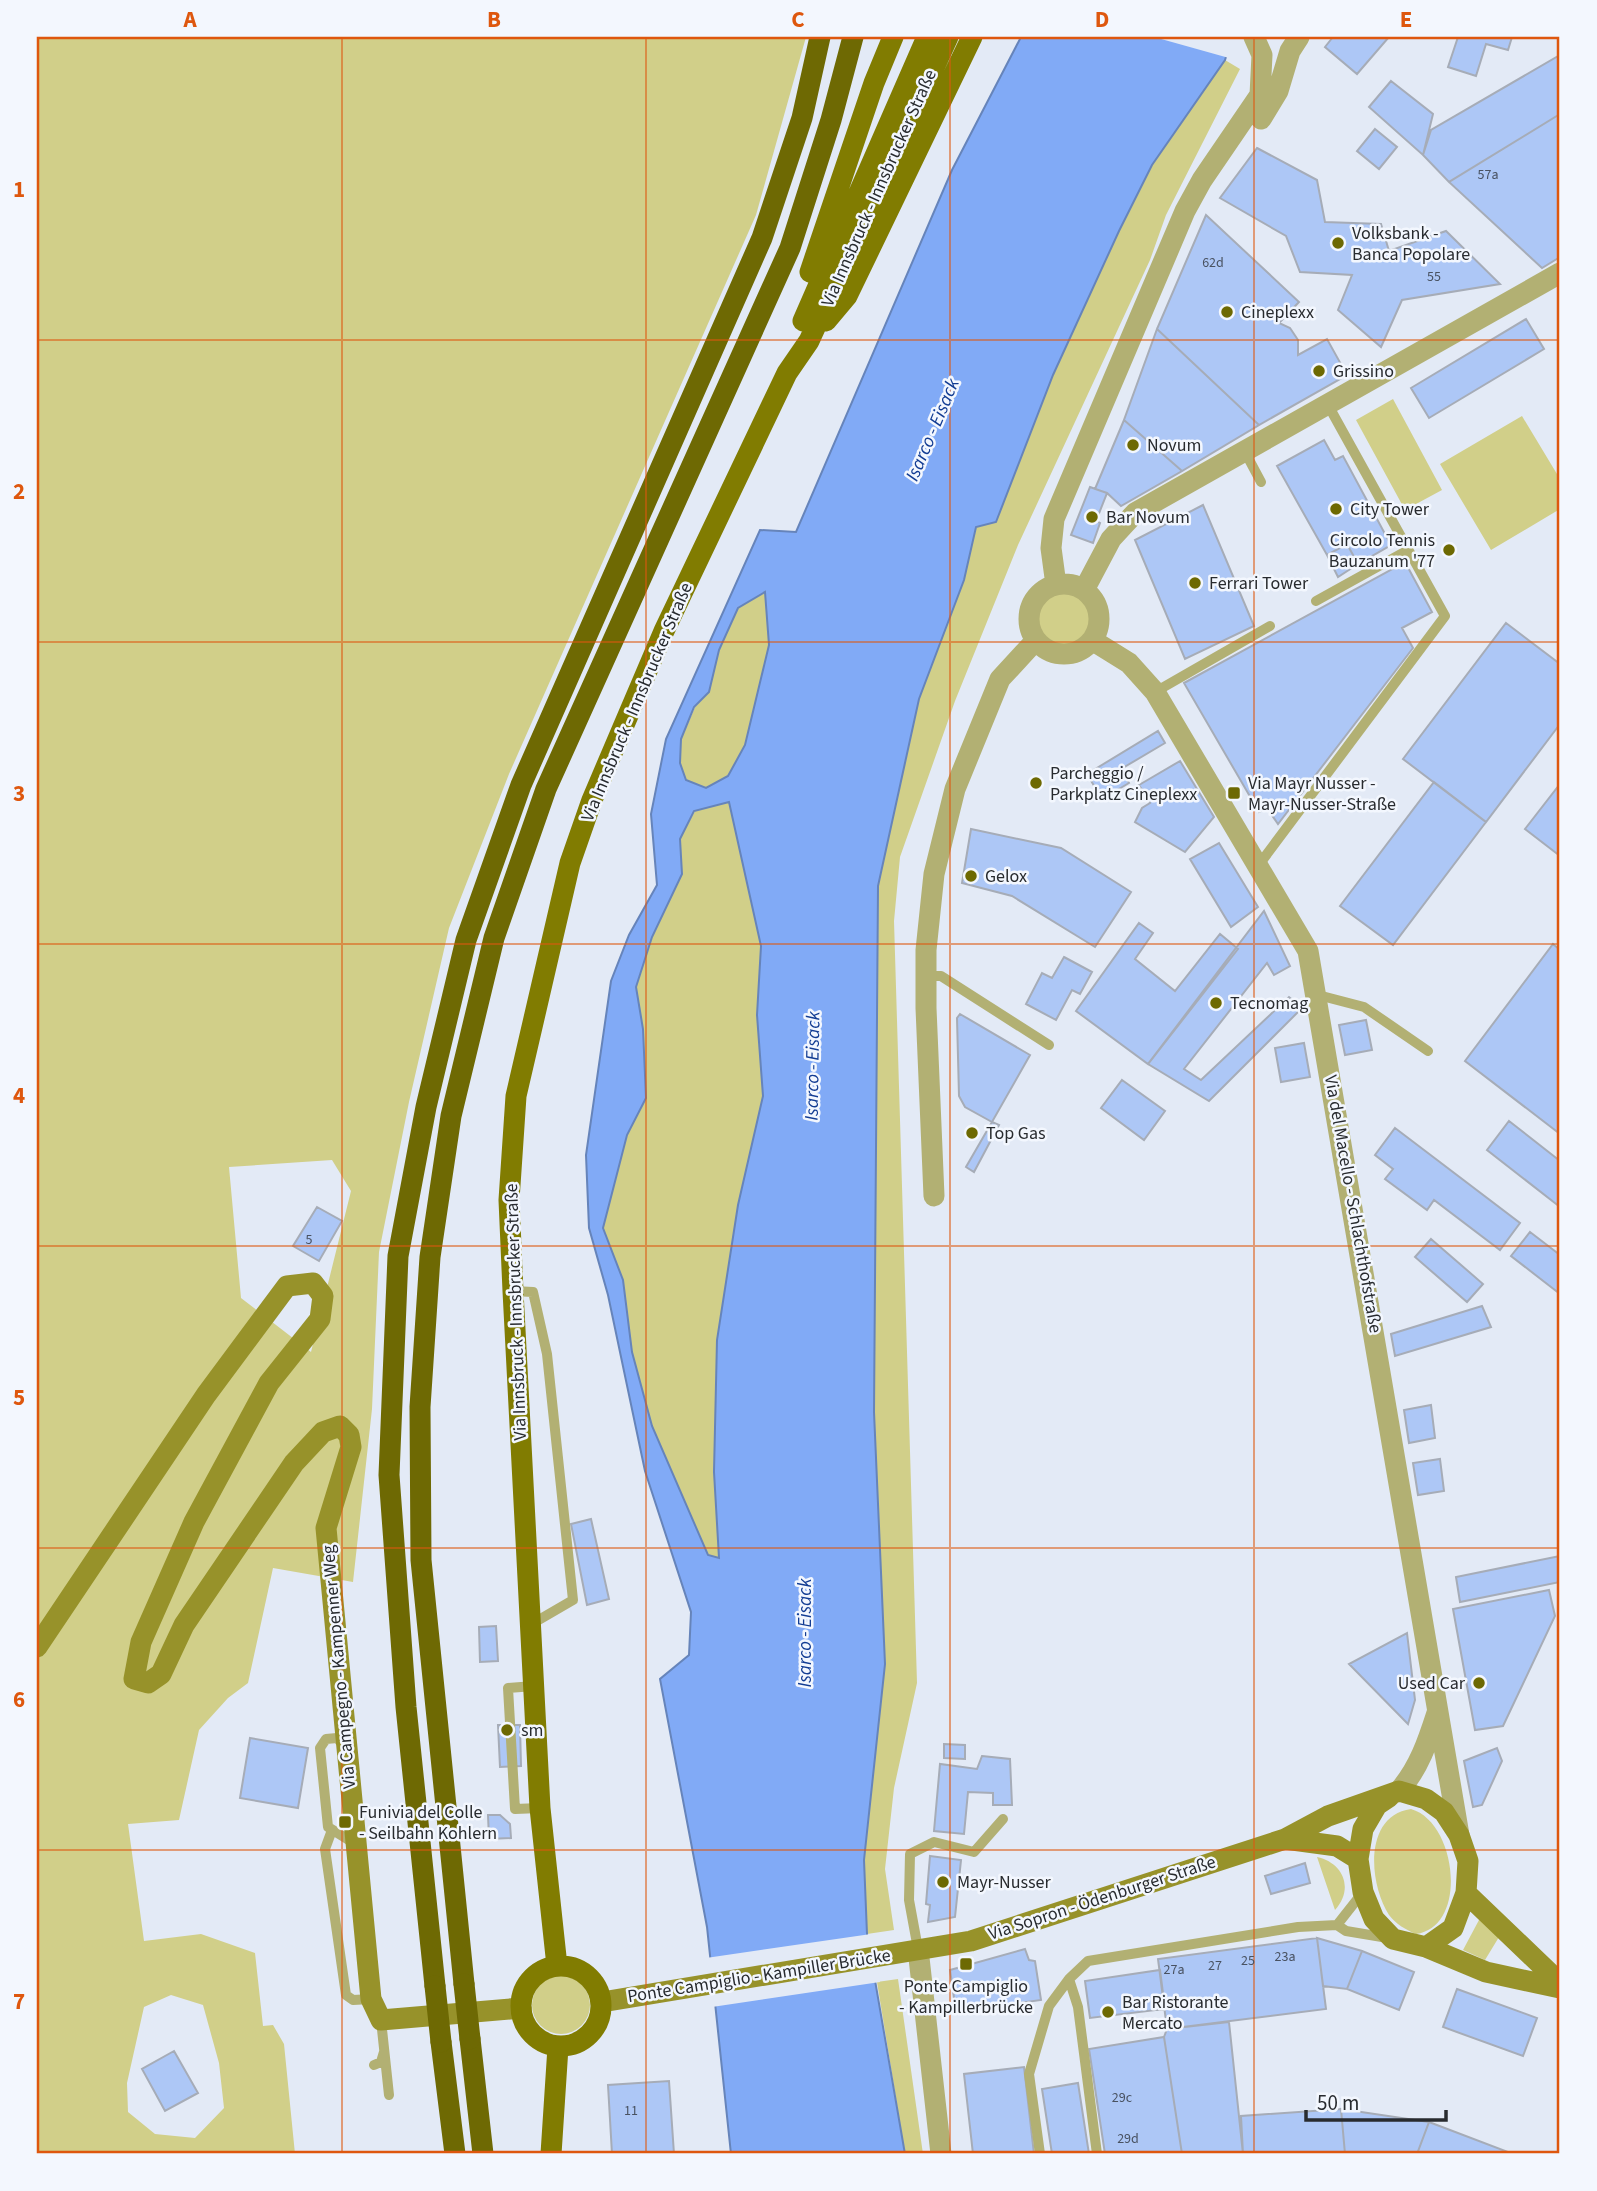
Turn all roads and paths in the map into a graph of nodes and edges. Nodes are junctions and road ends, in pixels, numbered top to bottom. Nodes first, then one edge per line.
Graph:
1 (820, 37) edge
2 (853, 37) edge
3 (893, 37) edge
4 (927, 37) edge
5 (947, 37) edge
6 (972, 37) edge
7 (1254, 37) edge
8 (1299, 37) edge
9 (1560, 273) edge
10 (802, 339) junction
11 (1119, 366) junction
12 (1328, 405) junction
13 (1245, 452) junction
14 (1261, 482) dead end
15 (1408, 550) junction
16 (1056, 585) junction
17 (1084, 590) junction
18 (1316, 601) dead end
19 (1270, 626) dead end
20 (1036, 640) junction
21 (1092, 640) junction
22 (1155, 692) junction
23 (1258, 866) junction
24 (926, 976) junction
25 (1318, 995) junction
26 (1049, 1045) dead end
27 (1428, 1051) dead end
28 (934, 1196) dead end
29 (513, 1291) junction
30 (530, 1625) junction
31 (37, 1647) edge
32 (1438, 1707) junction
33 (347, 1749) junction
34 (1399, 1791) junction
35 (1003, 1819) dead end
36 (332, 1830) junction
37 (1459, 1835) junction
38 (1285, 1839) junction
39 (356, 1850) junction
40 (1359, 1859) junction
41 (1363, 1892) junction
42 (1466, 1893) junction
43 (1338, 1925) junction
44 (1393, 1938) junction
45 (1426, 1947) junction
46 (910, 1951) junction
47 (557, 1966) junction
48 (1069, 1979) junction
49 (1560, 1983) edge
50 (1560, 1988) edge
51 (362, 1999) junction
52 (602, 2002) junction
53 (521, 2008) junction
54 (381, 2020) junction
55 (558, 2047) junction
56 (384, 2052) junction
57 (374, 2065) dead end
58 (389, 2095) dead end
59 (455, 2154) edge
60 (483, 2154) edge
61 (551, 2154) edge
62 (941, 2154) edge
63 (1040, 2154) edge
64 (1097, 2154) edge

1 - 59 highway, bridge
2 - 60 highway, bridge
3 - 10 main road
4 - 10 main road, Via Innsbruck - Innsbrucker Straße
5 - 10 main road, Via Innsbruck - Innsbrucker Straße
6 - 10 main road
7 - 11 street
8 - 11 street
9 - 12 street
10 - 29 main road, Via Innsbruck - Innsbrucker Straße
11 - 16 street
12 - 13 street
12 - 15 lane
13 - 14 lane
13 - 17 street
15 - 18 lane
15 - 23 lane
16 - 17 street
16 - 20 street
17 - 21 street
19 - 22 lane
20 - 21 street
20 - 24 street
21 - 22 street, Via del Macello - Schlachthofstraße
22 - 23 street, Via del Macello - Schlachthofstraße
23 - 25 street, Via del Macello - Schlachthofstraße
24 - 26 lane
24 - 28 street
25 - 27 lane
25 - 32 street, Via del Macello - Schlachthofstraße
29 - 30 main road, Via Innsbruck - Innsbrucker Straße
29 - 30 lane
30 - 47 main road, Via Innsbruck - Innsbrucker Straße
31 - 33 street, Via Campegno - Kampenner Weg
32 - 34 street
32 - 37 street, Via del Macello - Schlachthofstraße
33 - 36 lane
33 - 39 street, Via Campegno - Kampenner Weg
34 - 37 street, Via del Macello - Schlachthofstraße
34 - 38 street
34 - 40 street
35 - 46 lane
36 - 39 lane
36 - 51 lane
37 - 42 street, Via del Macello - Schlachthofstraße
38 - 40 street
38 - 46 street, Via Sopron - Ödenburger Straße
39 - 51 street, Via Campegno - Kampenner Weg
40 - 41 street
41 - 43 lane
41 - 44 street
42 - 45 street, Via del Macello - Schlachthofstraße
42 - 49 street
43 - 44 lane
43 - 48 lane
44 - 45 street
45 - 50 street
46 - 52 street, Ponte Campiglio - Kampiller Brücke
46 - 62 street
47 - 52 main road
47 - 53 main road
48 - 63 lane
48 - 64 lane
51 - 54 street, Via Campegno - Kampenner Weg
52 - 55 main road
53 - 54 street
53 - 55 main road
54 - 56 lane
55 - 61 main road
56 - 57 lane
56 - 58 lane

